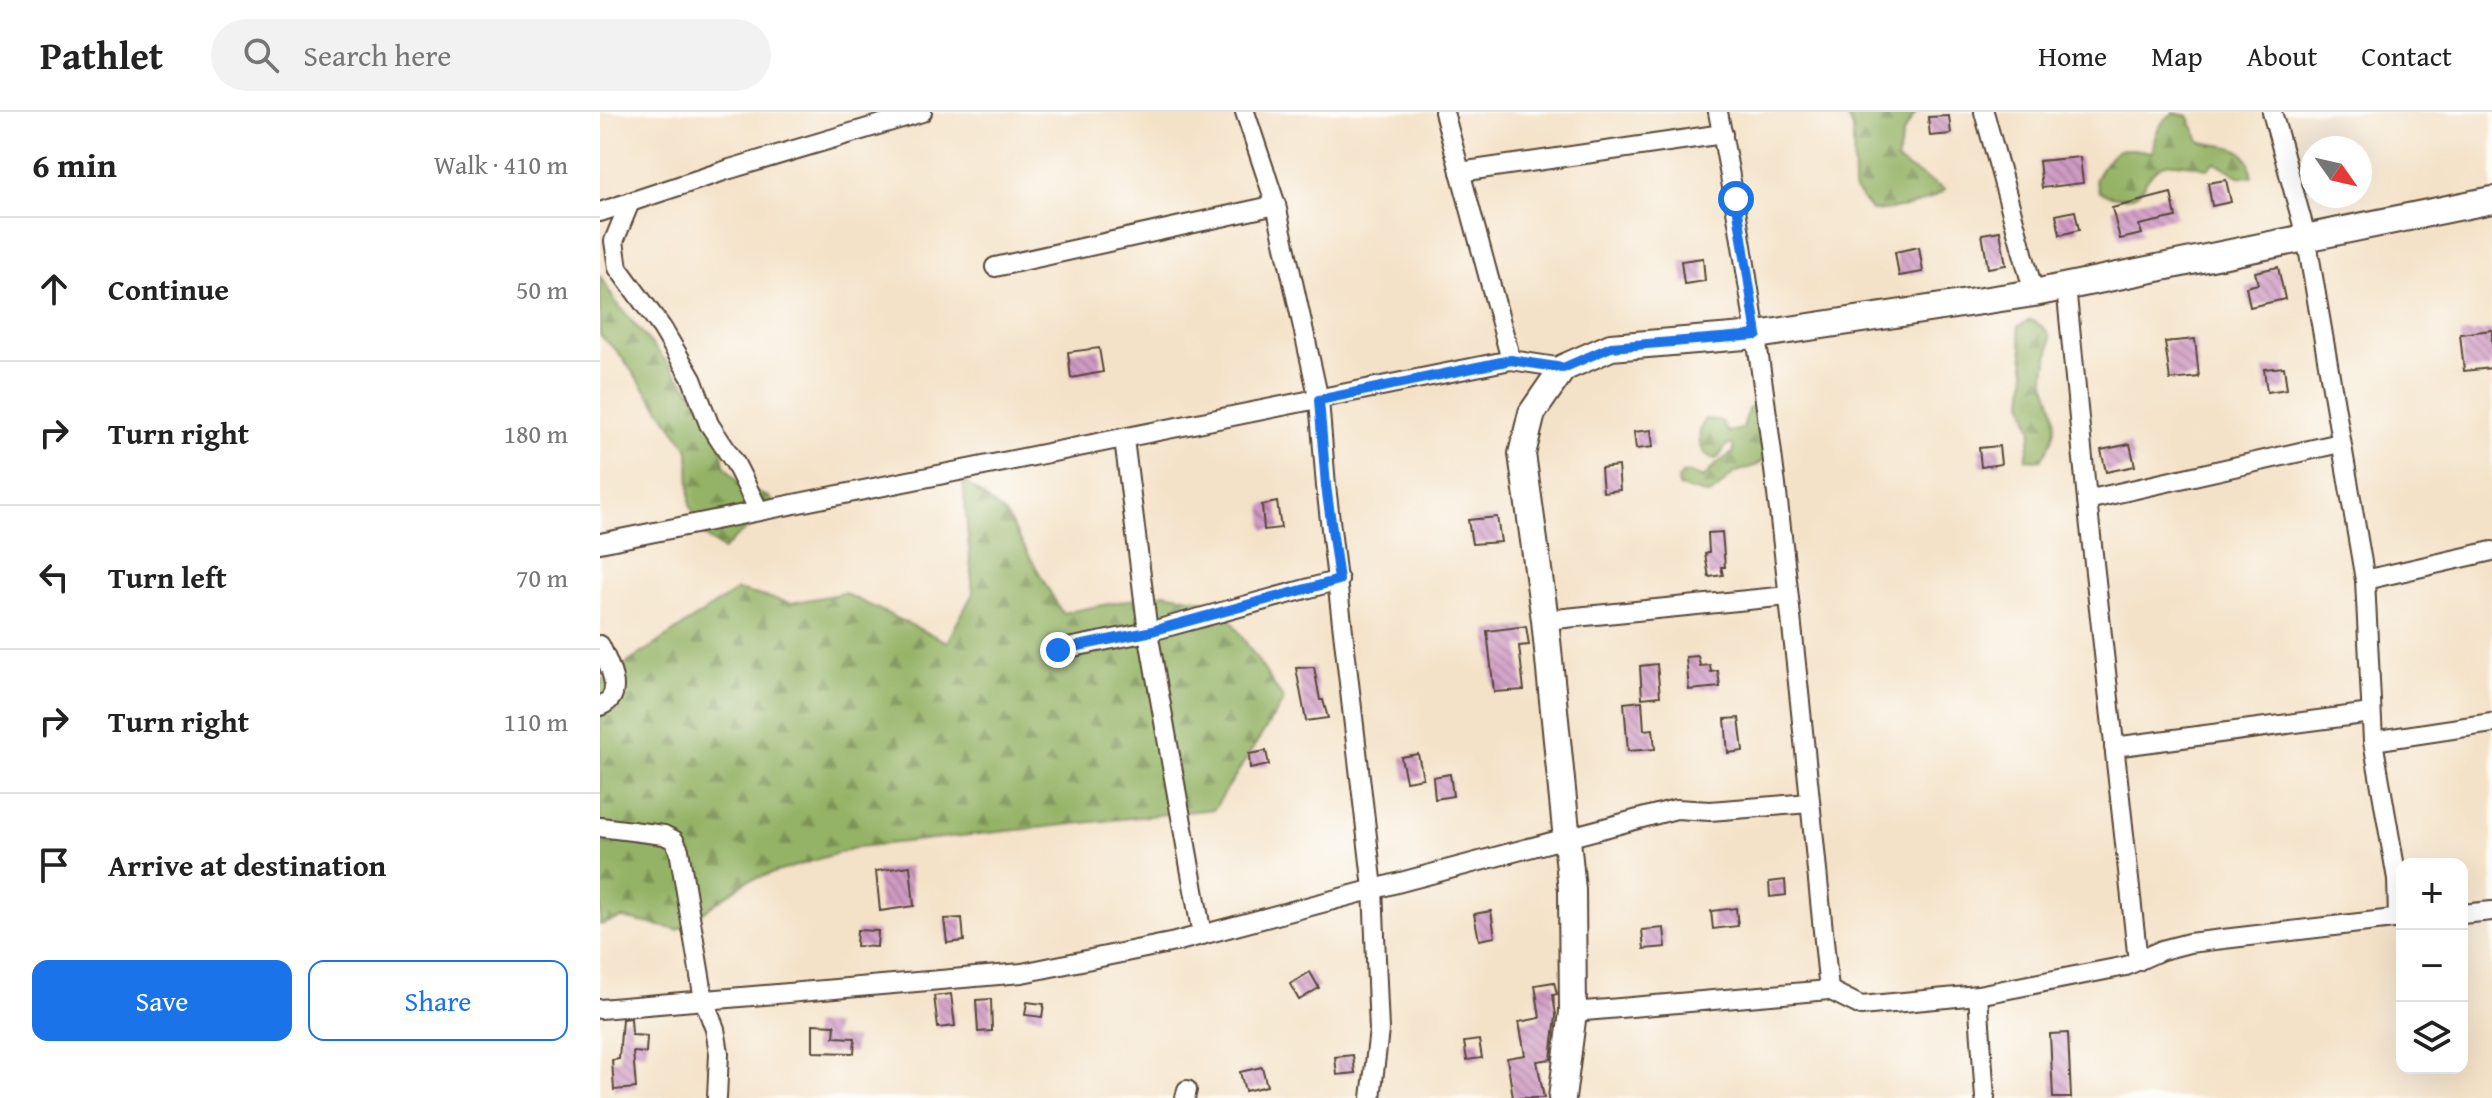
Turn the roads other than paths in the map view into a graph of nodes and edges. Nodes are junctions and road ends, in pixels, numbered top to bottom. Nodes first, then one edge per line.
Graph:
1 (922, 112) edge
2 (1245, 112) edge
3 (1444, 112) edge
4 (1718, 112) edge
5 (1984, 112) edge
6 (2272, 112) edge
7 (1723, 134) junction
8 (1460, 172) junction
9 (2492, 200) edge
10 (630, 202) junction
11 (1276, 205) junction
12 (600, 212) edge
13 (2306, 236) junction
14 (995, 267) dead end
15 (2066, 286) junction
16 (2034, 293) junction
17 (1757, 335) junction
18 (1511, 360) junction
19 (1563, 368) junction
20 (1319, 400) junction
21 (1124, 439) junction
22 (2340, 443) junction
23 (2087, 500) junction
24 (759, 511) junction
25 (600, 543) edge
26 (2492, 551) edge
27 (1339, 580) junction
28 (2365, 580) junction
29 (1788, 596) junction
30 (1545, 620) junction
31 (1148, 632) junction
32 (600, 645) edge
33 (1058, 650) dead end
34 (600, 706) edge
35 (2371, 713) junction
36 (2492, 723) edge
37 (2373, 741) junction
38 (2114, 747) junction
39 (1810, 803) junction
40 (600, 827) edge
41 (1567, 838) junction
42 (2396, 873) edge
43 (1373, 888) junction
44 (2468, 914) edge
45 (2491, 916) edge
46 (2396, 918) edge
47 (1202, 935) junction
48 (2138, 961) junction
49 (1829, 990) junction
50 (1978, 995) junction
51 (704, 1000) junction
52 (600, 1009) edge
53 (1573, 1012) junction
54 (717, 1098) edge
55 (1371, 1098) edge
56 (1562, 1098) edge
57 (1985, 1098) edge

1 - 10 street
2 - 11 street
3 - 8 street
4 - 7 street
5 - 16 street
6 - 13 street
7 - 8 street
7 - 17 street
8 - 18 street
9 - 13 street
10 - 12 street
10 - 24 street
11 - 14 street
11 - 20 street
13 - 15 street
13 - 22 street
15 - 16 street
15 - 23 street
16 - 17 street
17 - 19 street
17 - 29 street
18 - 19 street
18 - 20 street
19 - 30 street
20 - 21 street
20 - 27 street
21 - 24 street
21 - 31 street
22 - 23 street
22 - 28 street
23 - 38 street
24 - 25 street
26 - 28 street
27 - 31 street
27 - 43 street
28 - 35 street
29 - 30 street
29 - 39 street
30 - 41 street
31 - 33 street
31 - 47 street
32 - 34 street
35 - 37 street
35 - 38 street
36 - 37 street
37 - 42 street
38 - 48 street
39 - 41 street
39 - 49 street
40 - 51 street
41 - 43 street
41 - 53 street
43 - 47 street
43 - 55 street
44 - 45 street
46 - 48 street
47 - 51 street
48 - 50 street
49 - 50 street
49 - 53 street
50 - 57 street
51 - 52 street
51 - 54 street
53 - 56 street

